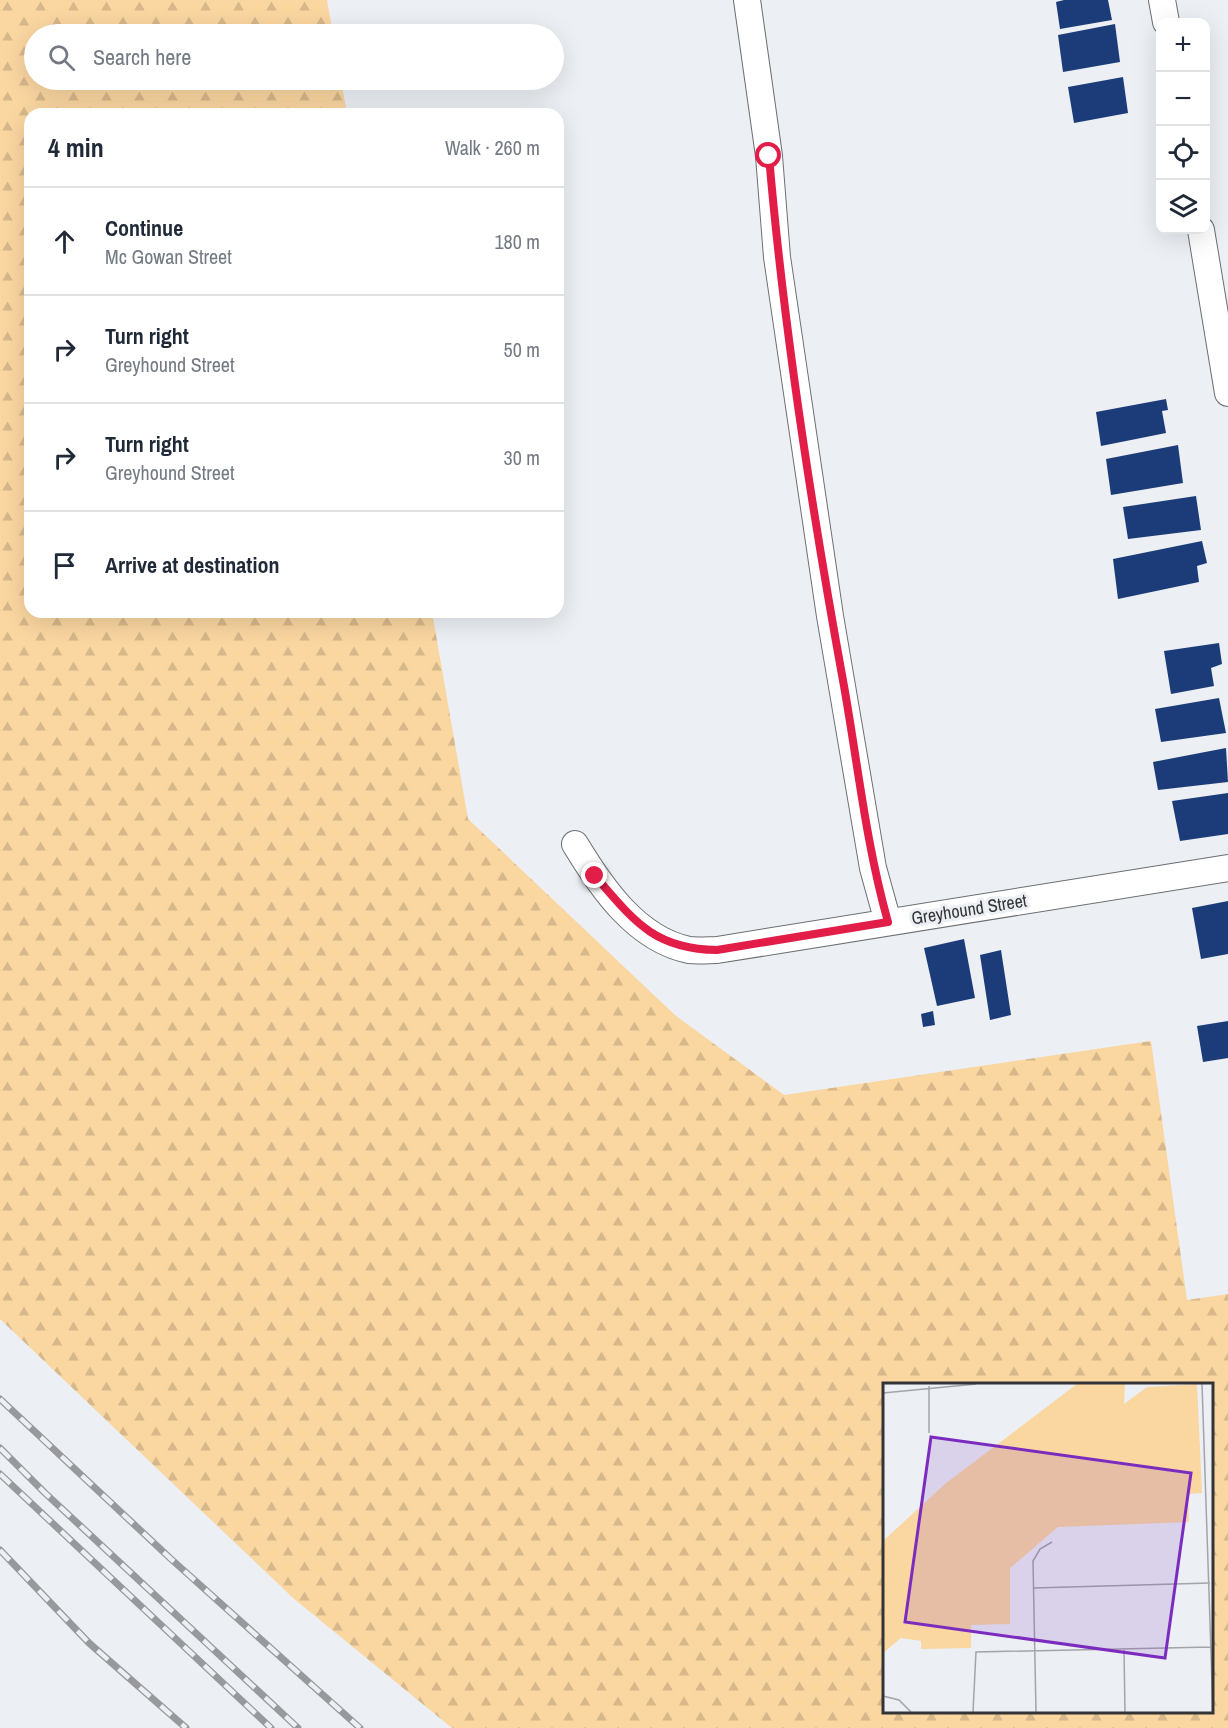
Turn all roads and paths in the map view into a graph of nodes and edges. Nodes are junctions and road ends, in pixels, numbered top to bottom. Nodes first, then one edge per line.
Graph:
1 (747, 0) edge
2 (1162, 0) edge
3 (1165, 18) edge
4 (1203, 234) edge
5 (1219, 276) edge
6 (1228, 393) edge
7 (575, 844) dead end
8 (1228, 868) edge
9 (888, 922) junction

1 - 9 street
2 - 3 street
4 - 5 street
5 - 6 street
7 - 9 street, Greyhound Street
8 - 9 street, Greyhound Street

